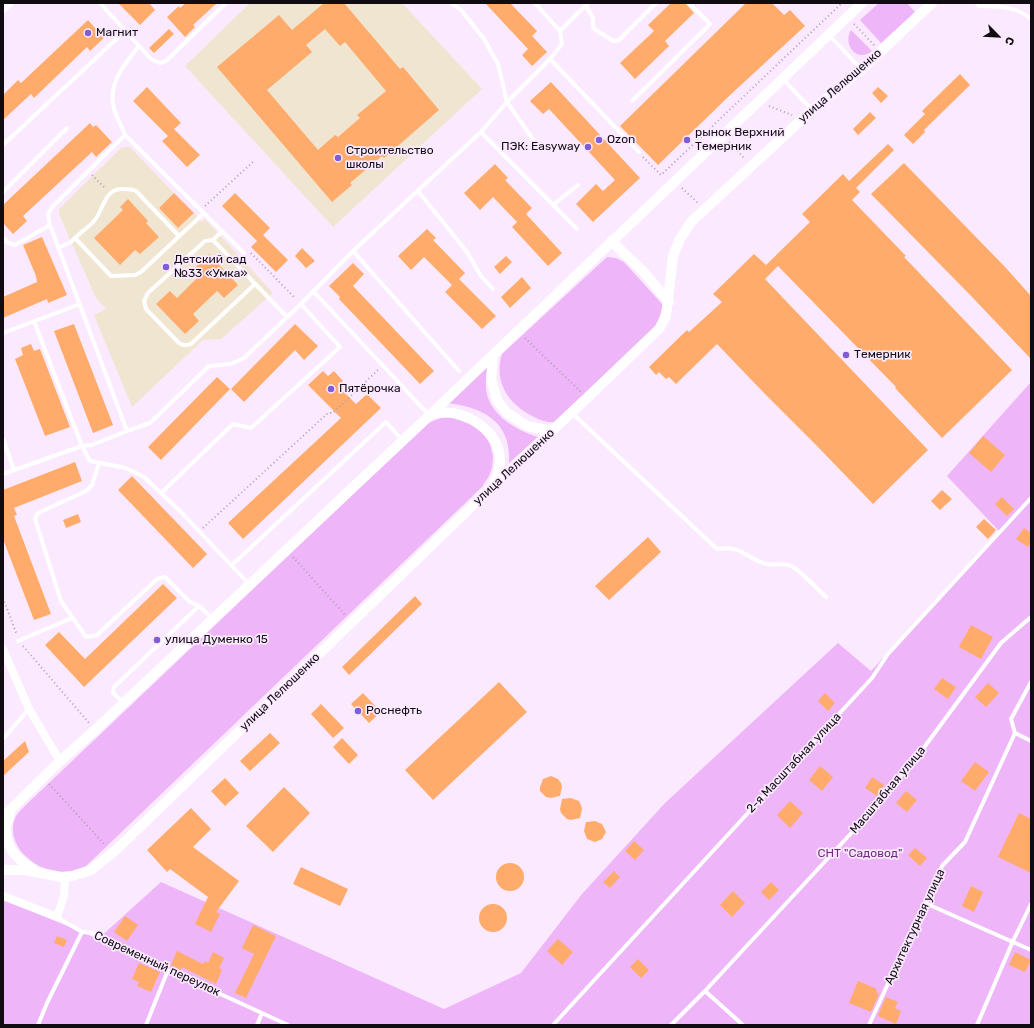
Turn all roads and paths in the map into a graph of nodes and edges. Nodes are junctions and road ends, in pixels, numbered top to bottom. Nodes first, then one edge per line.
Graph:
1 (10, 3) edge
2 (100, 3) edge
3 (226, 3) edge
4 (451, 3) edge
5 (535, 3) edge
6 (656, 3) edge
7 (690, 3) edge
8 (842, 3) edge
9 (862, 3) edge
10 (932, 3) edge
11 (977, 3) edge
12 (587, 4) edge
13 (3, 9) edge
14 (847, 17) junction
15 (1031, 19) edge
16 (125, 31) junction
17 (560, 31) junction
18 (828, 35) junction
19 (139, 46) junction
20 (881, 52) junction
21 (550, 59) junction
22 (861, 70) junction
23 (782, 79) junction
24 (761, 98) junction
25 (632, 101) dead end
26 (508, 102) junction
27 (812, 110) junction
28 (802, 119) junction
29 (67, 128) dead end
30 (481, 132) junction
31 (125, 135) junction
32 (723, 135) junction
33 (3, 145) edge
34 (536, 145) dead end
35 (638, 152) joint
36 (254, 161) dead end
37 (752, 166) junction
38 (88, 171) junction
39 (665, 171) junction
40 (675, 181) junction
41 (578, 185) dead end
42 (3, 192) edge
43 (418, 192) junction
44 (111, 194) junction
45 (553, 205) junction
46 (704, 210) junction
47 (202, 212) junction
48 (50, 225) junction
49 (577, 229) dead end
50 (222, 231) junction
51 (179, 236) junction
52 (3, 238) edge
53 (75, 238) junction
54 (213, 240) junction
55 (611, 241) junction
56 (58, 248) junction
57 (353, 251) junction
58 (244, 254) joint
59 (255, 284) junction
60 (493, 290) dead end
61 (313, 291) junction
62 (294, 297) dead end
63 (669, 302) junction
64 (80, 304) junction
65 (301, 304) junction
66 (287, 317) junction
67 (34, 321) junction
68 (518, 331) junction
69 (3, 333) edge
70 (493, 355) junction
71 (383, 366) junction
72 (459, 371) dead end
73 (587, 398) junction
74 (572, 413) junction
75 (430, 414) junction
76 (127, 431) junction
77 (552, 431) junction
78 (3, 439) edge
79 (403, 441) junction
80 (82, 446) junction
81 (100, 463) junction
82 (14, 470) junction
83 (3, 474) edge
84 (493, 486) junction
85 (162, 493) junction
86 (1031, 498) edge
87 (200, 531) junction
88 (286, 550) junction
89 (232, 565) junction
90 (250, 584) junction
91 (826, 597) dead end
92 (3, 598) edge
93 (200, 606) junction
94 (1031, 617) edge
95 (72, 618) junction
96 (212, 619) junction
97 (351, 623) junction
98 (18, 641) junction
99 (3, 648) edge
100 (1031, 682) edge
101 (123, 703) junction
102 (29, 708) junction
103 (95, 730) junction
104 (1015, 733) junction
105 (3, 739) edge
106 (1031, 741) edge
107 (60, 761) junction
108 (43, 778) junction
109 (12, 807) junction
110 (3, 817) edge
111 (112, 853) junction
112 (3, 870) edge
113 (36, 872) junction
114 (65, 876) junction
115 (3, 896) edge
116 (925, 903) junction
117 (1031, 904) edge
118 (56, 917) junction
119 (82, 932) junction
120 (1013, 941) junction
121 (1031, 950) edge
122 (168, 970) junction
123 (705, 991) junction
124 (262, 1013) junction
125 (38, 1025) edge
126 (146, 1025) edge
127 (257, 1025) edge
128 (288, 1025) edge
129 (553, 1025) edge
130 (671, 1025) edge
131 (742, 1025) edge
132 (870, 1025) edge
133 (976, 1025) edge

1 - 13 street
2 - 16 lane
3 - 19 lane
4 - 26 lane
5 - 17 lane
6 - 12 lane
7 - 25 lane
8 - 39 path
9 - 14 street
10 - 20 street, улица Лелюшенко
11 - 15 lane
12 - 17 lane
14 - 18 street
14 - 20 path
16 - 19 lane
16 - 33 lane
17 - 21 lane
18 - 22 lane
18 - 23 street
19 - 31 lane
20 - 22 street, улица Лелюшенко
21 - 26 lane
21 - 35 lane
22 - 27 street, улица Лелюшенко
23 - 24 street
23 - 27 lane
24 - 28 path
24 - 32 street
26 - 30 lane
26 - 34 lane
27 - 28 street, улица Лелюшенко
28 - 37 street, улица Лелюшенко
29 - 42 lane
30 - 43 lane
30 - 45 lane
31 - 38 lane
31 - 47 lane
32 - 37 path
32 - 40 street
35 - 39 path
36 - 47 path
37 - 46 street, улица Лелюшенко
38 - 44 path
38 - 48 lane
39 - 40 path
40 - 46 path
40 - 55 street
41 - 45 lane
43 - 57 lane
43 - 60 lane
44 - 51 lane
44 - 53 lane
45 - 49 lane
46 - 63 street, улица Лелюшенко
47 - 50 lane
47 - 51 lane
48 - 52 lane
48 - 56 lane
50 - 54 lane
50 - 58 lane
51 - 53 lane
53 - 56 lane
54 - 59 lane
54 - 59 lane
55 - 63 street
55 - 68 street
56 - 64 lane
57 - 61 lane
57 - 72 lane
58 - 62 path
59 - 66 lane
61 - 65 lane
61 - 71 lane
63 - 73 street, улица Лелюшенко
64 - 67 lane
64 - 76 lane
65 - 66 lane
65 - 85 lane
66 - 76 lane
67 - 69 lane
67 - 80 lane
68 - 70 street
68 - 73 path
70 - 75 street
70 - 77 street
71 - 75 lane
71 - 87 path
73 - 74 street, улица Лелюшенко
74 - 77 street, улица Лелюшенко
74 - 91 lane
75 - 79 street
75 - 84 street
76 - 80 lane
77 - 84 street, улица Лелюшенко
78 - 82 lane
79 - 88 street
79 - 89 lane
80 - 81 lane
80 - 82 lane
81 - 85 lane
81 - 95 lane
82 - 83 lane
84 - 97 street, улица Лелюшенко
85 - 87 lane
86 - 129 lane, 2-я Масштабная улица
87 - 89 lane
88 - 90 street
88 - 97 path
89 - 90 lane
90 - 96 street
92 - 98 path
93 - 95 lane
93 - 96 lane
93 - 101 lane
94 - 123 lane, Масштабная улица
95 - 98 lane
96 - 101 street
97 - 111 street, улица Лелюшенко
98 - 103 path
99 - 102 street
100 - 104 lane, Архитектурная улица
101 - 103 street
102 - 105 lane
102 - 107 street
103 - 107 street
104 - 106 lane
104 - 116 lane, Архитектурная улица
107 - 108 street
108 - 109 street
108 - 111 path
109 - 110 street
109 - 113 street
111 - 114 street, улица Лелюшенко
112 - 113 street, улица Лелюшенко
113 - 114 street, улица Лелюшенко
114 - 118 street
115 - 118 street, Современный переулок
116 - 120 lane
116 - 132 lane, Архитектурная улица
117 - 120 lane
118 - 119 lane, Современный переулок
119 - 122 lane, Современный переулок
119 - 125 lane
120 - 121 lane
120 - 133 lane
122 - 124 lane, Современный переулок
122 - 126 lane
123 - 130 lane, Масштабная улица
123 - 131 lane
124 - 127 lane
124 - 128 lane, Современный переулок

